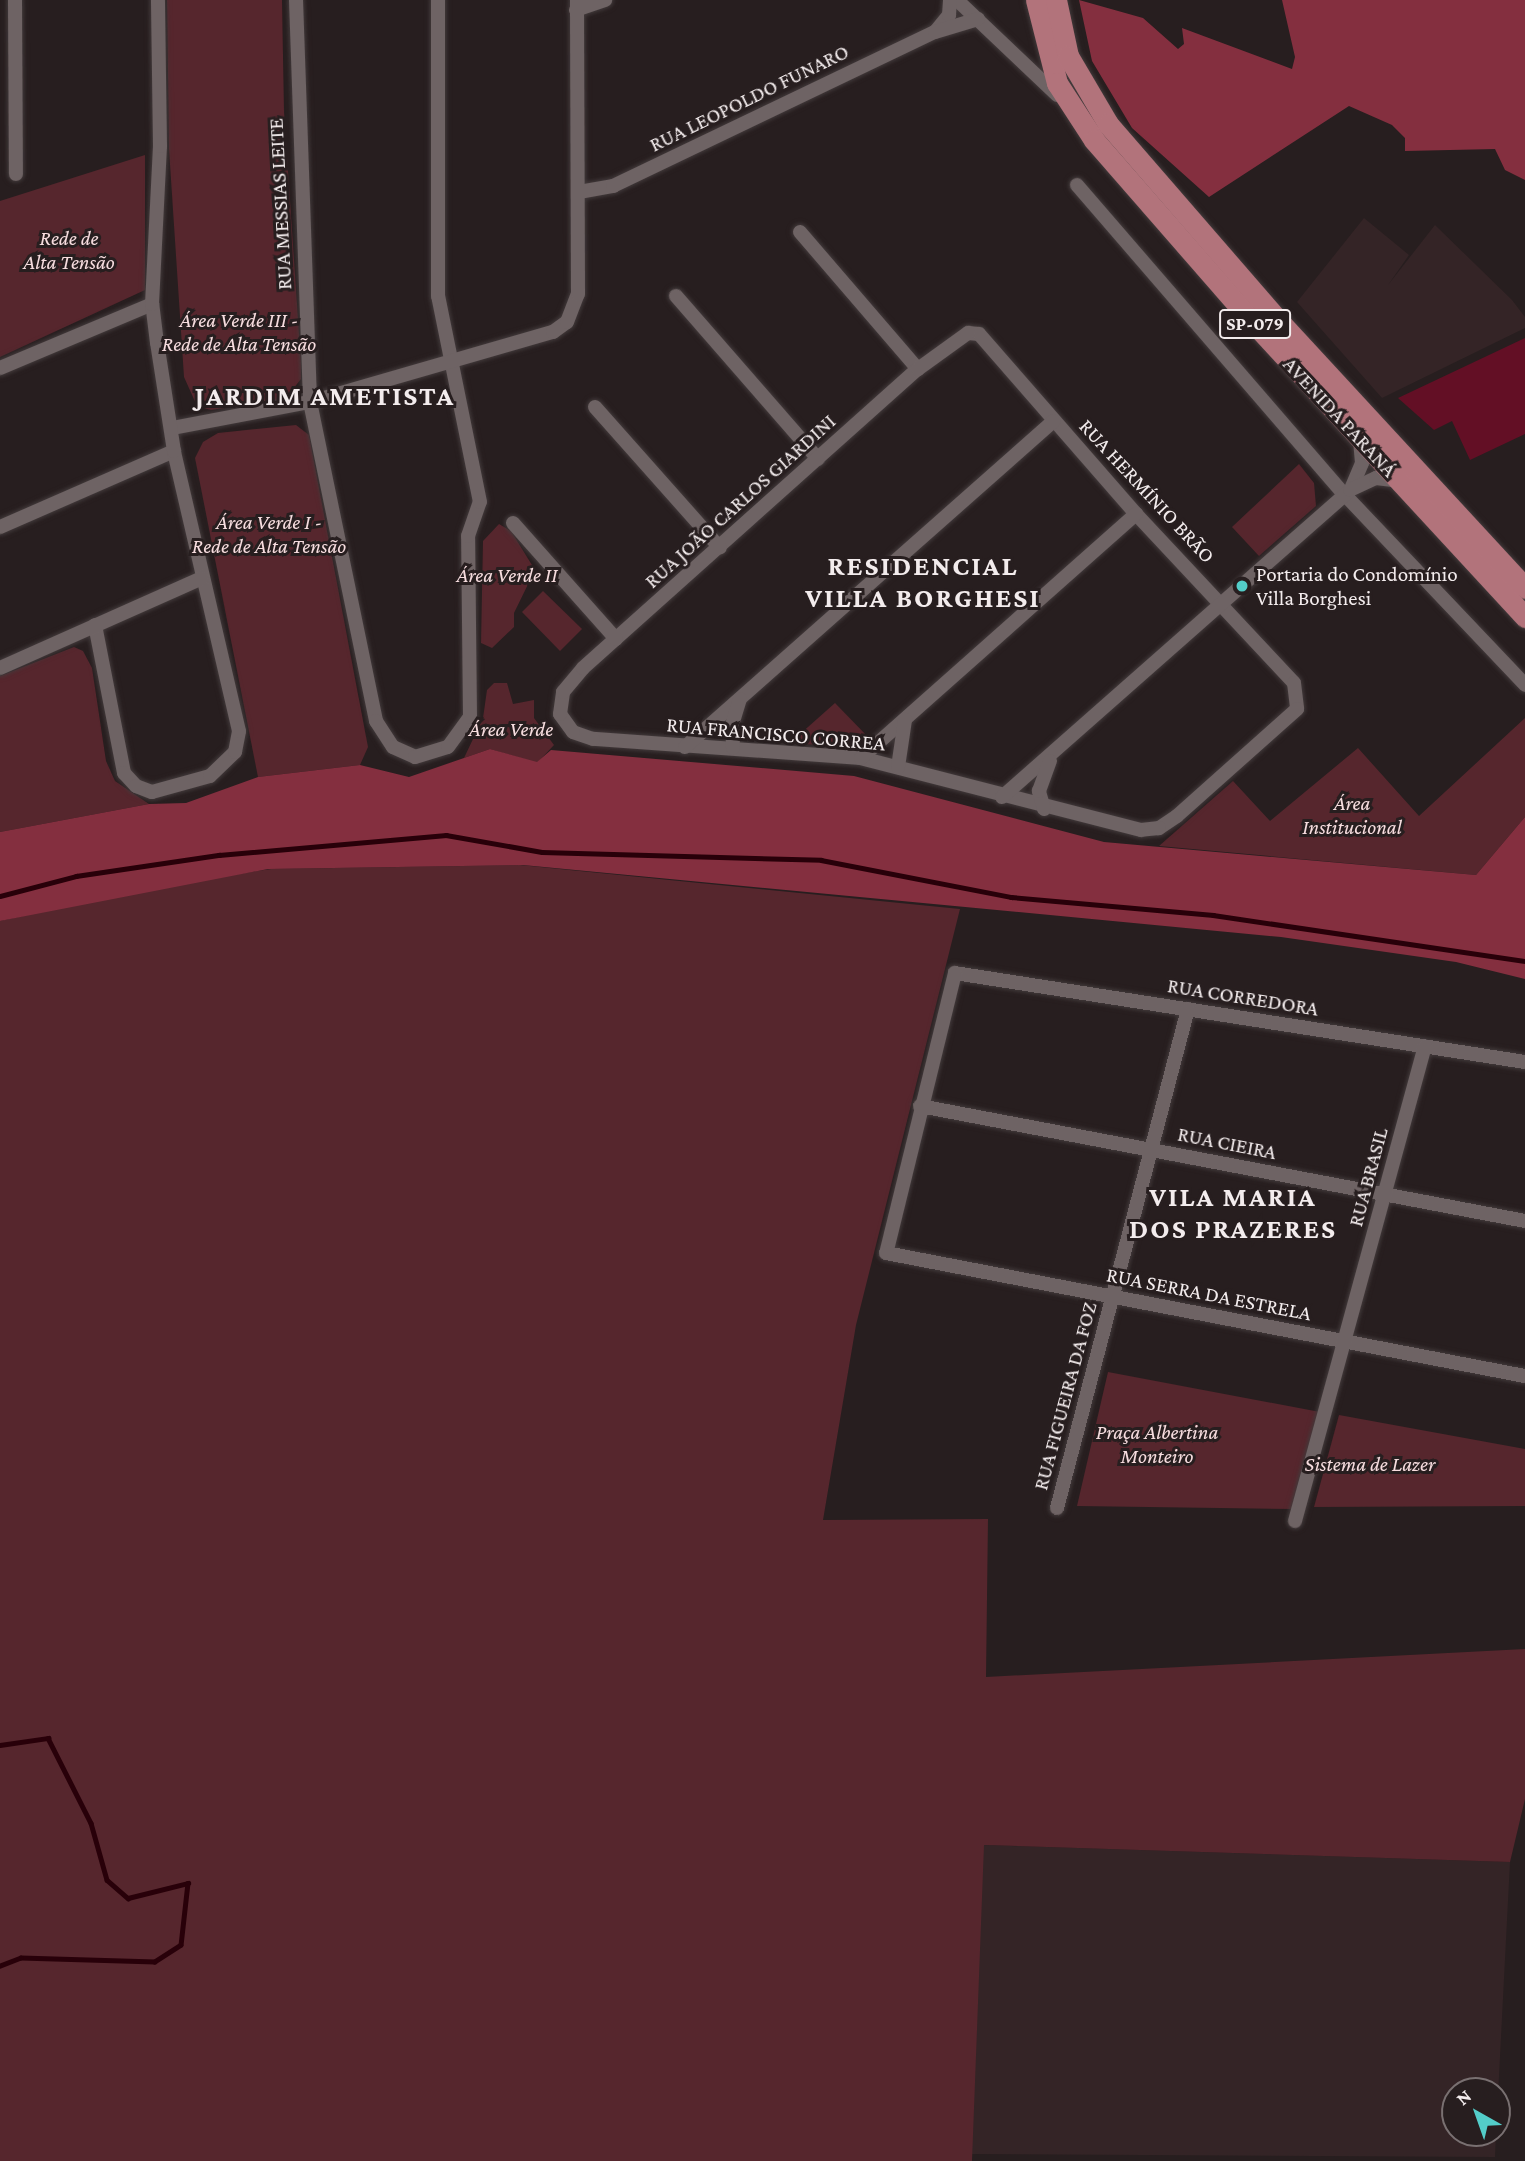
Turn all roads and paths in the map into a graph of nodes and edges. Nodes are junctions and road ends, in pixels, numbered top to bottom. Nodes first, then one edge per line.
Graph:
1 (15, 0) edge
2 (158, 0) edge
3 (296, 0) edge
4 (438, 0) edge
5 (605, 0) edge
6 (950, 0) edge
7 (957, 0) edge
8 (1037, 0) edge
9 (1056, 0) edge
10 (577, 5) edge
11 (978, 19) junction
12 (935, 32) junction
13 (1074, 114) junction
14 (16, 129) junction
15 (0, 134) edge
16 (16, 174) dead end
17 (1077, 185) dead end
18 (579, 191) junction
19 (800, 232) dead end
20 (676, 296) dead end
21 (152, 304) junction
22 (968, 333) joint
23 (453, 358) junction
24 (0, 368) edge
25 (918, 369) junction
26 (310, 402) junction
27 (595, 407) dead end
28 (1054, 421) junction
29 (172, 428) junction
30 (1359, 437) junction
31 (174, 451) junction
32 (818, 459) junction
33 (1401, 482) junction
34 (1348, 493) junction
35 (1136, 514) junction
36 (513, 523) dead end
37 (0, 527) edge
38 (720, 548) junction
39 (202, 578) junction
40 (1525, 588) edge
41 (1223, 605) junction
42 (1525, 617) edge
43 (95, 625) junction
44 (616, 639) junction
45 (0, 668) edge
46 (1525, 685) edge
47 (743, 695) junction
48 (560, 714) joint
49 (905, 718) junction
50 (685, 747) junction
51 (733, 748) junction
52 (1052, 757) junction
53 (861, 758) junction
54 (898, 767) junction
55 (1002, 797) junction
56 (1044, 809) junction
57 (1159, 828) joint
58 (1188, 1009) junction
59 (1425, 1046) junction
60 (1525, 1062) edge
61 (920, 1106) junction
62 (1151, 1150) junction
63 (1385, 1194) junction
64 (1525, 1221) edge
65 (1112, 1296) junction
66 (1344, 1341) junction
67 (1525, 1376) edge
68 (1057, 1508) dead end
69 (1295, 1521) dead end

1 - 14 street
2 - 21 street
3 - 26 street, RUA MESSIAS LEITE
4 - 23 street
5 - 10 street
6 - 12 street
7 - 11 street
8 - 13 main road, AVENIDA PARANÁ / SP-079
9 - 40 main road, AVENIDA PARANÁ / SP-079
10 - 18 street
11 - 12 street, RUA LEOPOLDO FUNARO
11 - 13 street
12 - 18 street, RUA LEOPOLDO FUNARO
13 - 30 main road, AVENIDA PARANÁ / SP-079
14 - 15 street
14 - 16 street
17 - 34 street
18 - 23 street
19 - 25 street
20 - 32 street
21 - 24 street
21 - 29 street
22 - 25 street, RUA JOÃO CARLOS GIARDINI
22 - 28 street, RUA HERMÍNIO BRÃO
23 - 26 street
23 - 26 street, RUA MESSIAS LEITE
25 - 32 street, RUA JOÃO CARLOS GIARDINI
26 - 29 street
27 - 38 street
28 - 35 street, RUA HERMÍNIO BRÃO
28 - 47 street
29 - 31 street
30 - 33 main road, AVENIDA PARANÁ / SP-079
30 - 34 street
31 - 37 street
31 - 39 street
32 - 38 street, RUA JOÃO CARLOS GIARDINI
33 - 34 street
33 - 42 main road, AVENIDA PARANÁ / SP-079
34 - 41 street
34 - 46 street
35 - 41 street, RUA HERMÍNIO BRÃO
35 - 49 street
36 - 44 street
38 - 44 street, RUA JOÃO CARLOS GIARDINI
39 - 43 street
39 - 43 street
41 - 52 street
41 - 57 street, RUA HERMÍNIO BRÃO
43 - 45 street
44 - 48 street, RUA JOÃO CARLOS GIARDINI
47 - 50 street
47 - 51 street
48 - 50 street, RUA FRANCISCO CORREA
49 - 53 street
49 - 54 street
50 - 51 street, RUA FRANCISCO CORREA
51 - 53 street, RUA FRANCISCO CORREA
52 - 55 street
52 - 56 street
53 - 54 street, RUA FRANCISCO CORREA
54 - 55 street, RUA FRANCISCO CORREA
55 - 56 street, RUA FRANCISCO CORREA
56 - 57 street, RUA FRANCISCO CORREA
58 - 59 street, RUA CORREDORA
58 - 61 street, RUA CORREDORA
58 - 62 street, RUA FIGUEIRA DA FOZ
59 - 60 street, RUA CORREDORA
59 - 63 street, RUA BRASIL
61 - 62 street, RUA CIEIRA
61 - 65 street, RUA SERRA DA ESTRELA
62 - 63 street, RUA CIEIRA
62 - 65 street, RUA FIGUEIRA DA FOZ
63 - 64 street, RUA CIEIRA
63 - 66 street, RUA BRASIL
65 - 66 street, RUA SERRA DA ESTRELA
65 - 68 street, RUA FIGUEIRA DA FOZ
66 - 67 street, RUA SERRA DA ESTRELA
66 - 69 street, RUA BRASIL

